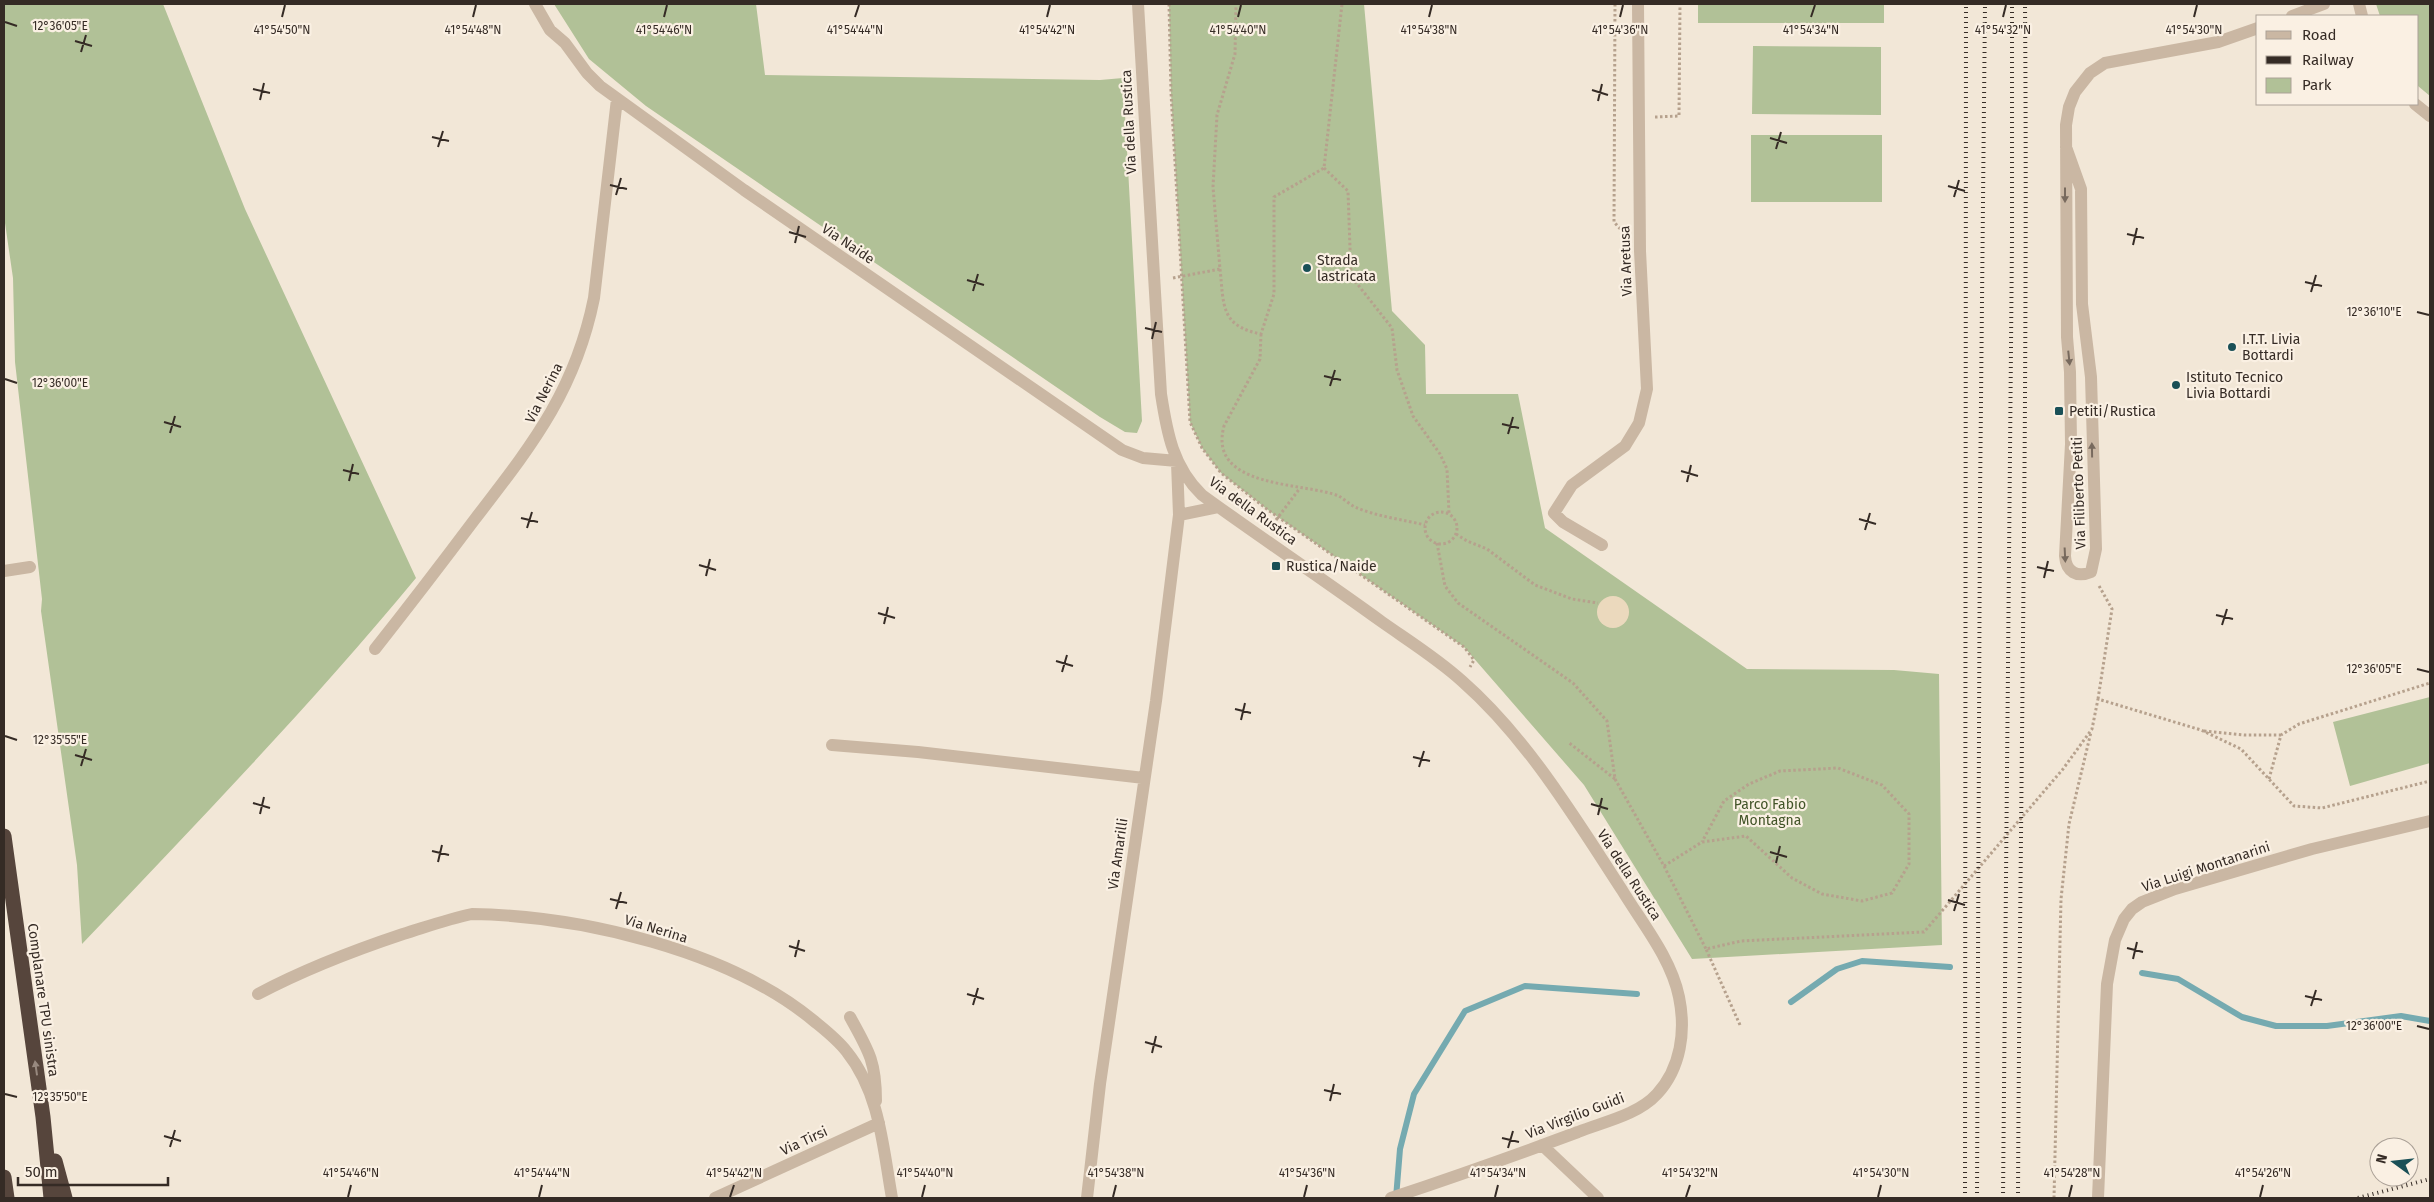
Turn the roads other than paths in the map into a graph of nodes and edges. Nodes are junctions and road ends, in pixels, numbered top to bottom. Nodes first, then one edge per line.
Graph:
1 (535, 4) edge
2 (1138, 4) edge
3 (1638, 4) edge
4 (2324, 4) edge
5 (2295, 15) edge
6 (2256, 29) edge
7 (617, 99) junction
8 (2416, 105) edge
9 (2430, 116) edge
10 (2066, 147) junction
11 (1177, 461) junction
12 (1218, 506) junction
13 (1179, 515) junction
14 (1602, 545) dead end
15 (30, 567) dead end
16 (4, 571) edge
17 (375, 649) dead end
18 (832, 745) dead end
19 (1144, 778) junction
20 (2430, 821) edge
21 (4, 836) edge
22 (258, 994) dead end
23 (850, 1017) dead end
24 (1681, 1044) joint
25 (876, 1106) junction
26 (43, 1117) junction
27 (879, 1123) junction
28 (1542, 1145) junction
29 (4, 1177) edge
30 (7, 1198) edge
31 (51, 1198) edge
32 (65, 1198) edge
33 (715, 1198) edge
34 (892, 1198) edge
35 (1087, 1198) edge
36 (1391, 1198) edge
37 (1598, 1198) edge
38 (2098, 1198) edge

1 - 7 street, Via Naide
2 - 11 street, Via della Rustica
3 - 14 street, Via Aretusa
4 - 5 street
6 - 10 street, Via Filiberto Petiti
7 - 11 street, Via Naide
7 - 17 street, Via Nerina
8 - 9 street
10 -> 10 street, Via Filiberto Petiti
11 - 12 street, Via della Rustica
11 - 13 street, Via Amarilli
12 - 13 street
12 - 24 street, Via della Rustica
13 - 19 street, Via Amarilli
15 - 16 street
18 - 19 street
19 - 35 street, Via Amarilli
20 - 38 street, Via Luigi Montanarini
26 -> 21 highway, Complanare TPU sinistra
22 - 25 street, Via Nerina
23 - 25 street
24 - 28 street, Via Virgilio Guidi
25 - 27 street, Via Nerina
26 - 31 highway, Complanare TPU sinistra
26 - 32 highway
27 - 33 street, Via Tirsi
27 - 34 street, Via Nerina
28 - 36 street, Via Virgilio Guidi
28 - 37 street
29 - 30 highway

